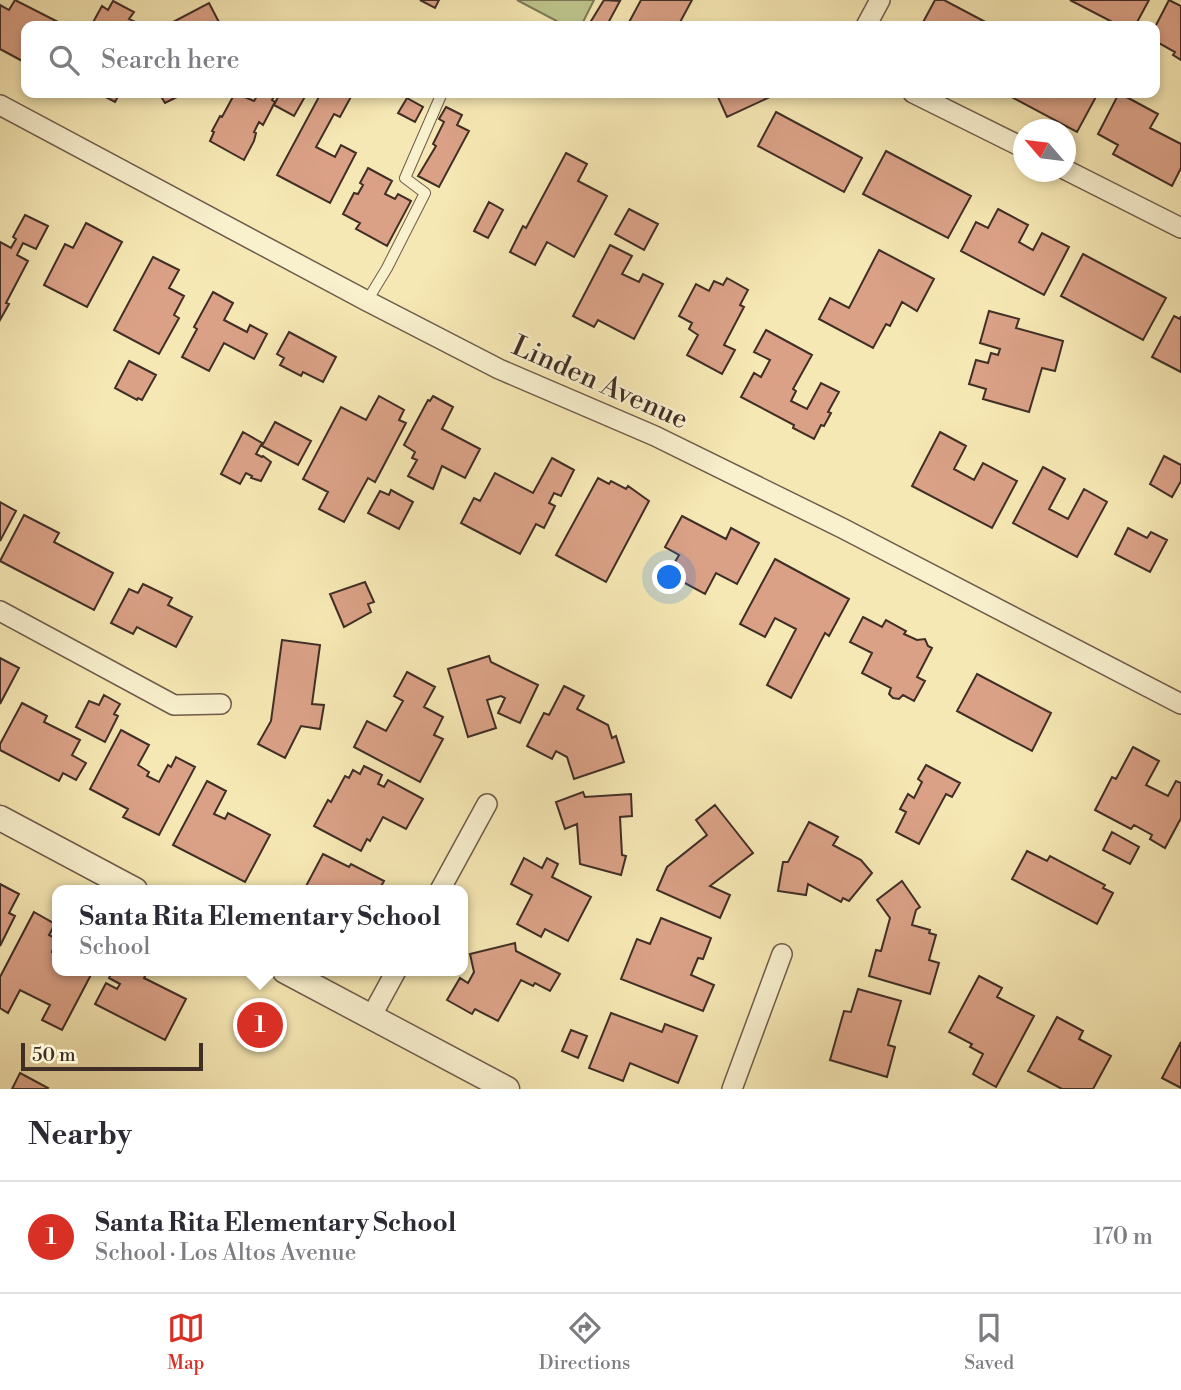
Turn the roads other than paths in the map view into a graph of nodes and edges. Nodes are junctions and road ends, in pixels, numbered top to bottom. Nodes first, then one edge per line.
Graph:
1 (880, 0) edge
2 (869, 21) edge
3 (440, 98) edge
4 (923, 98) edge
5 (0, 104) edge
6 (1013, 143) edge
7 (1076, 175) edge
8 (1181, 228) edge
9 (367, 301) junction
10 (0, 611) edge
11 (221, 704) dead end
12 (1181, 704) edge
13 (487, 804) dead end
14 (0, 818) edge
15 (126, 885) edge
16 (443, 885) edge
17 (782, 954) dead end
18 (294, 976) edge
19 (393, 976) edge
20 (370, 1017) junction
21 (506, 1089) edge
22 (732, 1089) edge

1 - 2 street
3 - 9 lane
4 - 6 street
5 - 9 street, Linden Avenue
7 - 8 street
9 - 12 street, Linden Avenue
10 - 11 street
13 - 16 street
14 - 15 street
17 - 22 street
18 - 20 street
19 - 20 street
20 - 21 street

